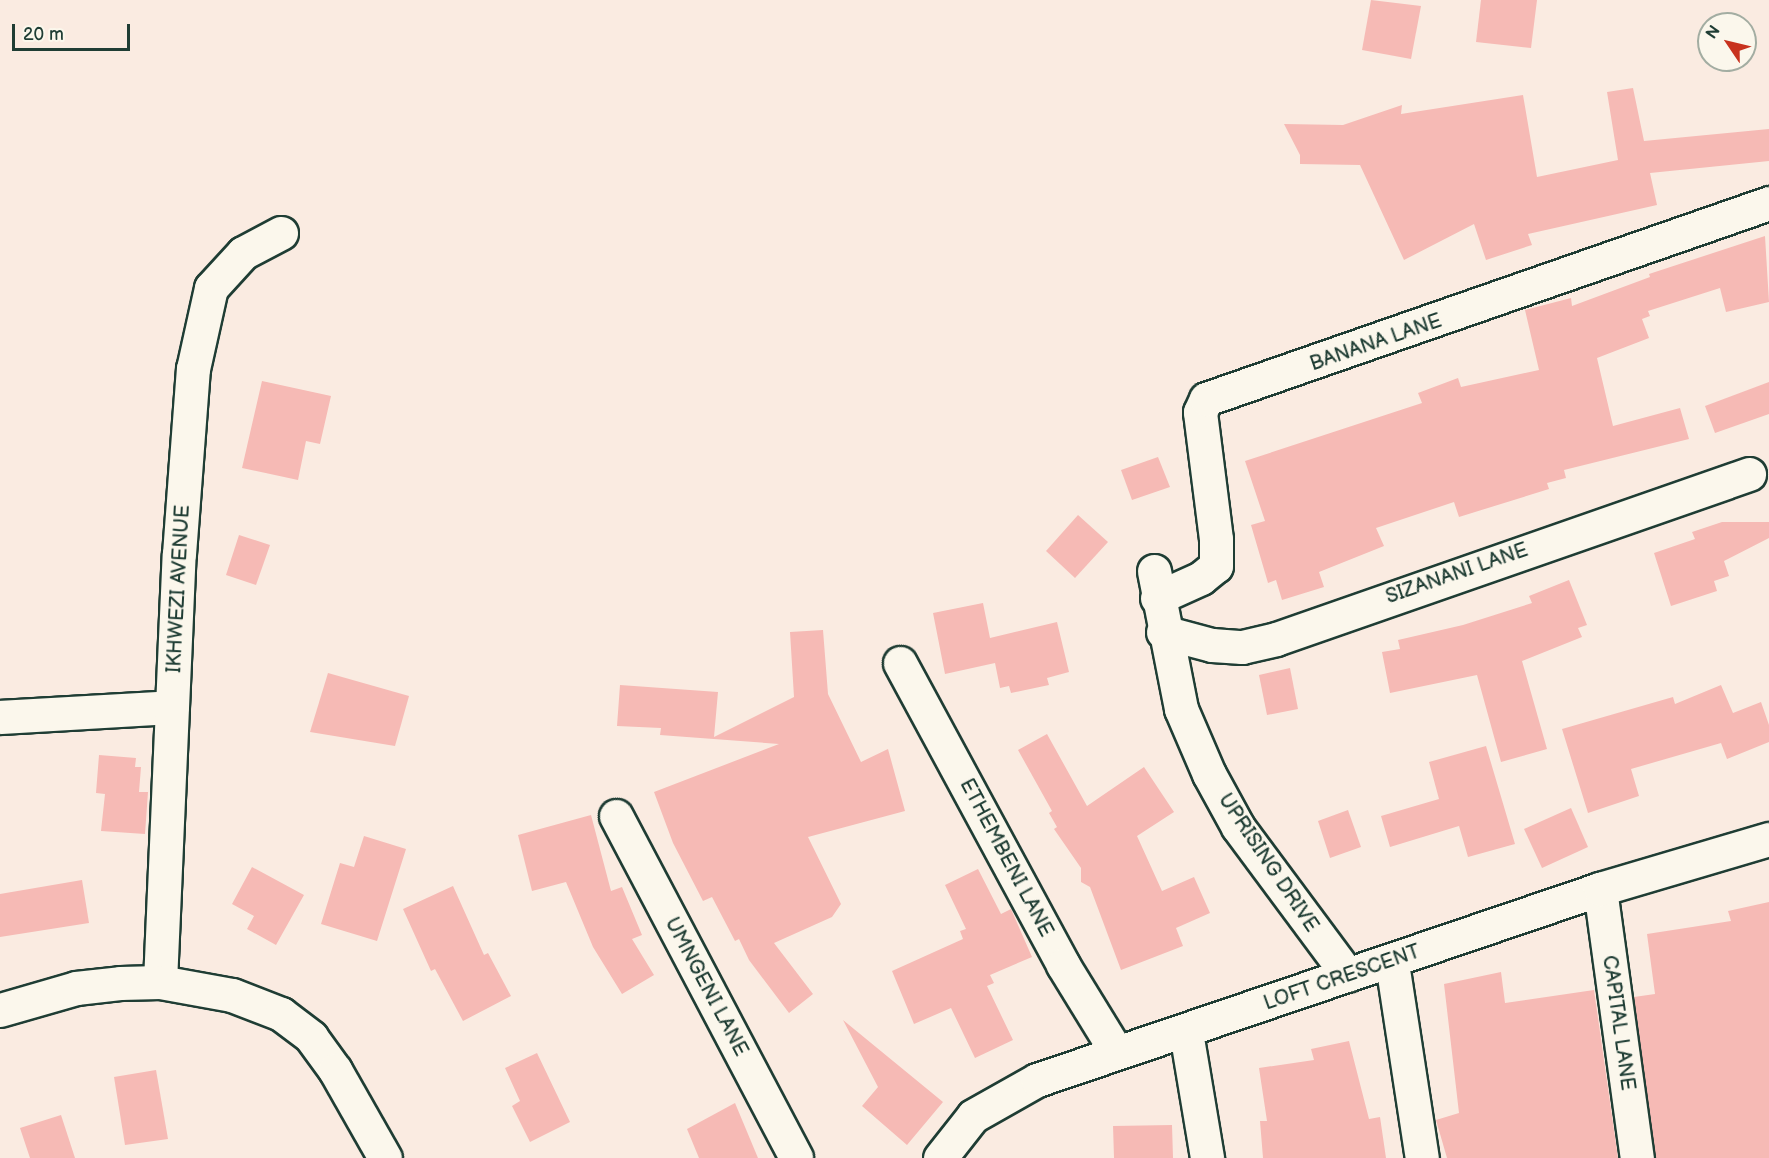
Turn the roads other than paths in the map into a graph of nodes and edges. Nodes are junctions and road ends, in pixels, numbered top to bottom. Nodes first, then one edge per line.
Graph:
1 (1769, 203) edge
2 (281, 233) dead end
3 (1749, 474) dead end
4 (1155, 584) joint
5 (1163, 632) junction
6 (900, 663) dead end
7 (172, 707) junction
8 (0, 717) edge
9 (616, 816) dead end
10 (1769, 838) edge
11 (1600, 889) junction
12 (1392, 963) junction
13 (1348, 975) junction
14 (160, 982) junction
15 (0, 1010) edge
16 (1186, 1032) junction
17 (1116, 1051) junction
18 (385, 1158) edge
19 (796, 1158) edge
20 (940, 1158) edge
21 (1208, 1158) edge
22 (1422, 1158) edge
23 (1636, 1158) edge

1 - 4 street, BANANA LANE
2 - 7 street, IKHWEZI AVENUE
3 - 5 street, SIZANANI LANE
4 - 5 street, UPRISING DRIVE
5 - 13 street, UPRISING DRIVE
6 - 17 street, ETHEMBENI LANE
7 - 8 street
7 - 14 street, IKHWEZI AVENUE
9 - 19 street, UMNGENI LANE
10 - 11 street, LOFT CRESCENT
11 - 12 street, LOFT CRESCENT
11 - 23 street, CAPITAL LANE
12 - 13 street, LOFT CRESCENT
12 - 22 street
13 - 16 street, LOFT CRESCENT
14 - 15 street
14 - 18 street
16 - 17 street, LOFT CRESCENT
16 - 21 street
17 - 20 street, LOFT CRESCENT

